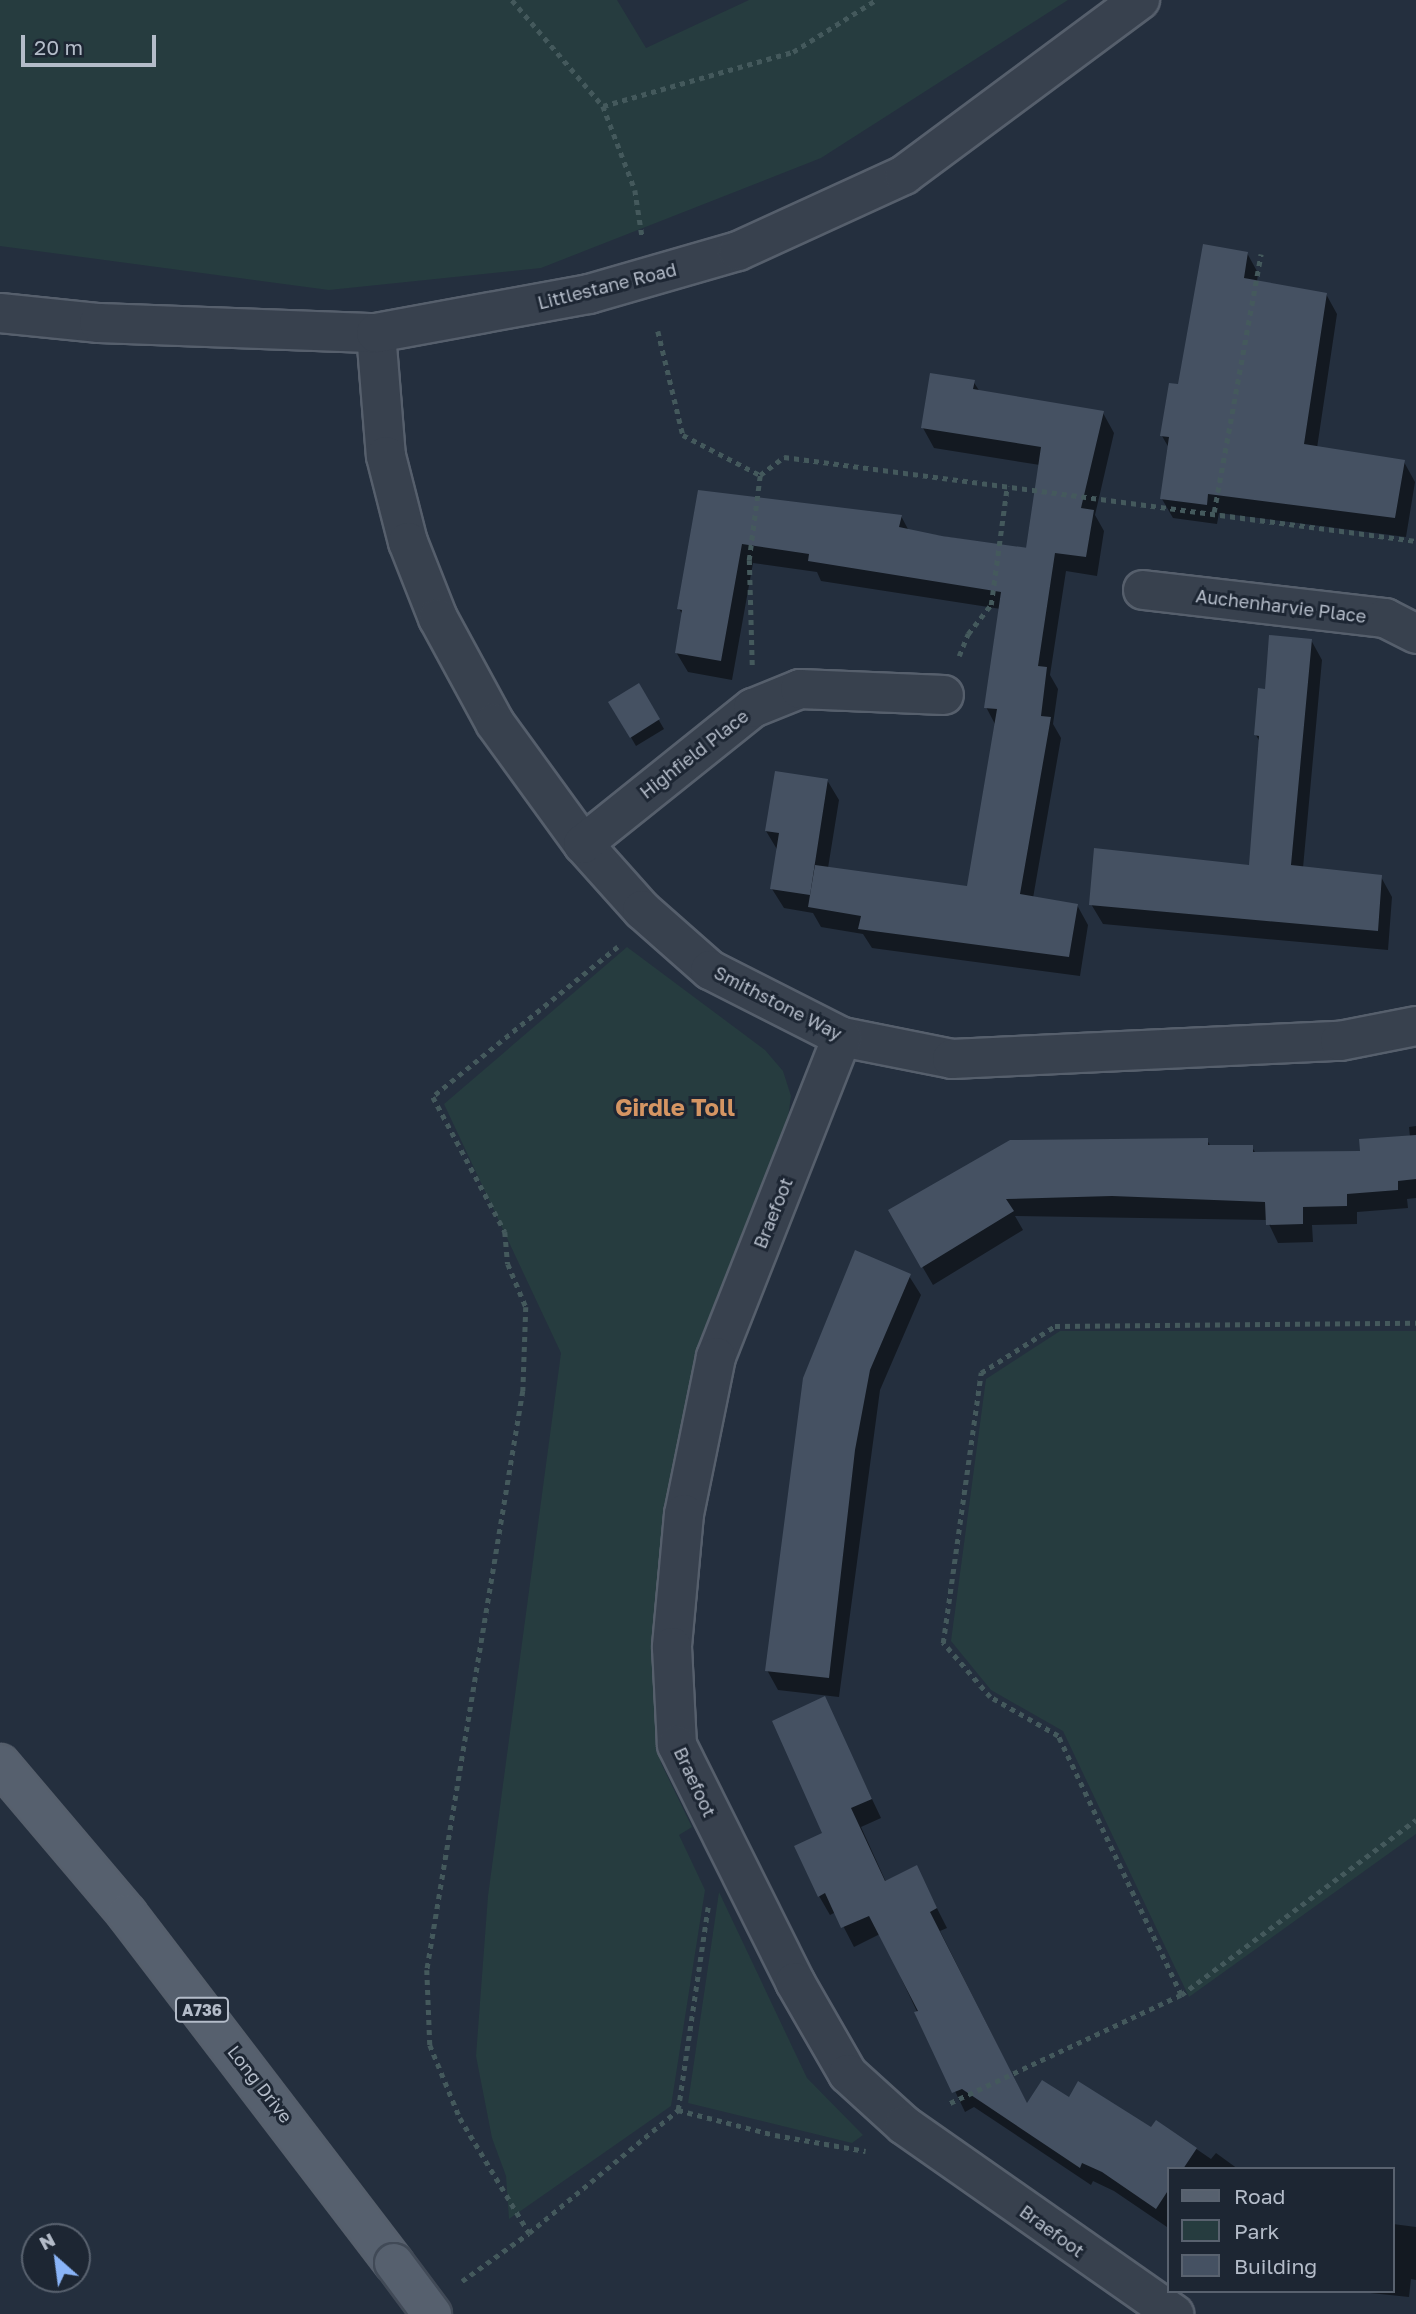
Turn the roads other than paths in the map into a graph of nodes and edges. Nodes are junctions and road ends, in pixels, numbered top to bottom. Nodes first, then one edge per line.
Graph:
1 (1140, 0) edge
2 (0, 313) edge
3 (376, 333) junction
4 (1143, 590) dead end
5 (1416, 634) edge
6 (944, 695) road end
7 (583, 845) junction
8 (1416, 1026) edge
9 (842, 1038) junction
10 (0, 1764) edge
11 (432, 2314) edge
12 (1174, 2314) edge

1 - 3 street, Littlestane Road
2 - 3 street, Littlestane Road
3 - 7 street, Smithstone Way
4 - 5 street, Auchenharvie Place
6 - 7 street, Highfield Place
7 - 9 street, Smithstone Way
8 - 9 street, Smithstone Way
9 - 12 street, Braefoot
10 - 11 main road, Long Drive / A736, bridge

